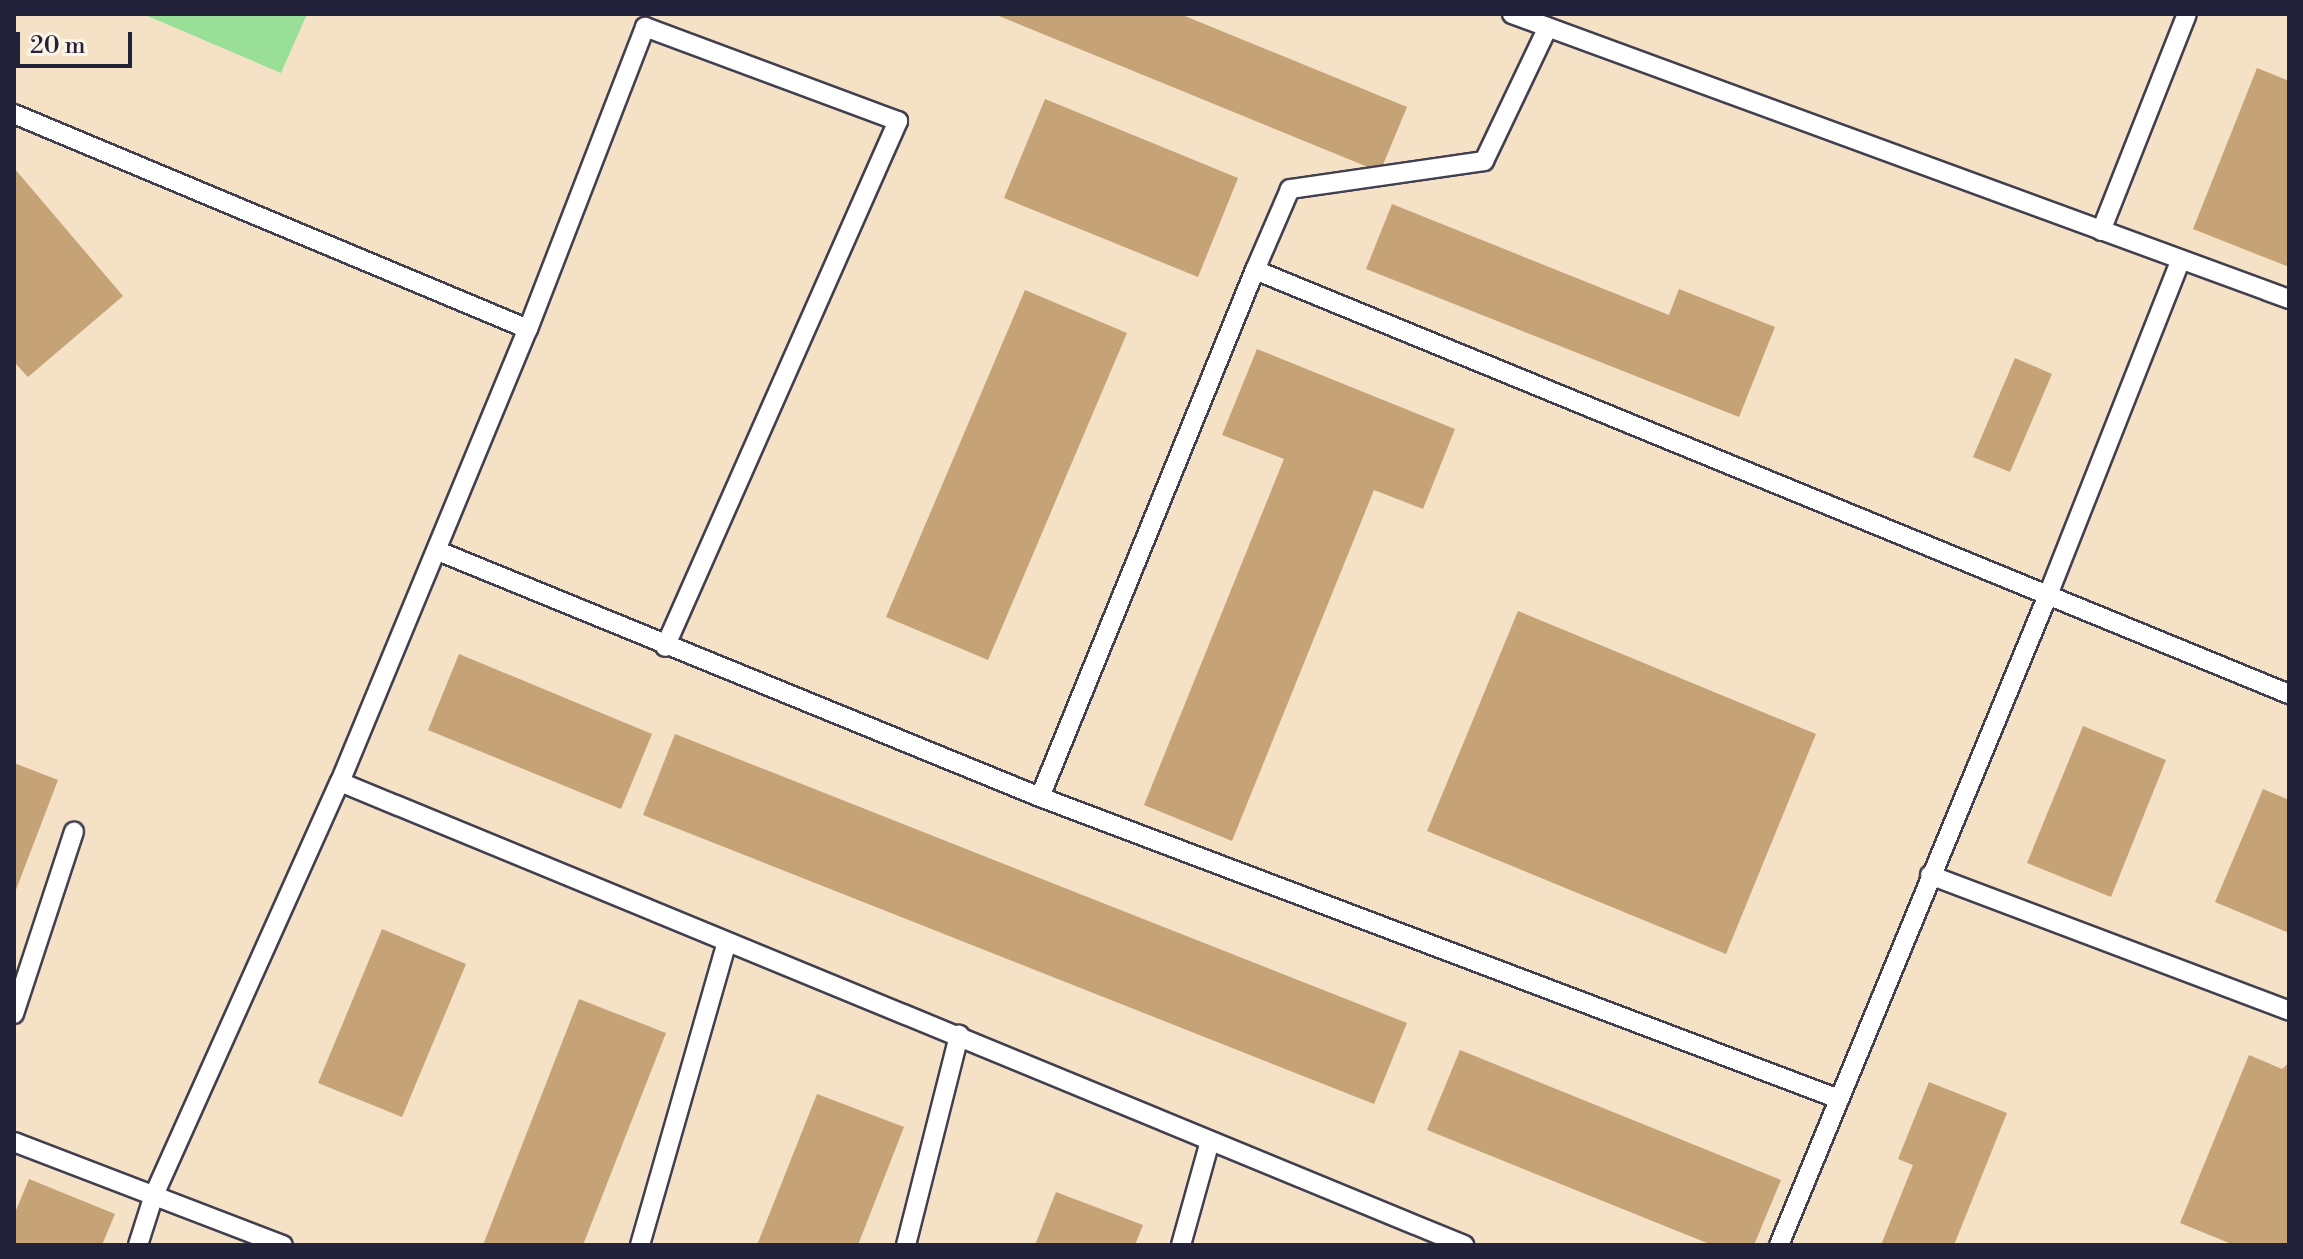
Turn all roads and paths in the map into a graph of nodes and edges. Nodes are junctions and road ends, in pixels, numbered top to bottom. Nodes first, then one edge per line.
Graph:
1 (1512, 14) edge
2 (2187, 14) edge
3 (648, 21) edge
4 (1548, 27) junction
5 (14, 114) edge
6 (2101, 231) junction
7 (2180, 261) junction
8 (1255, 270) junction
9 (2289, 299) edge
10 (528, 329) junction
11 (438, 551) junction
12 (2048, 595) junction
13 (665, 647) junction
14 (2289, 694) edge
15 (340, 782) junction
16 (1040, 797) junction
17 (74, 832) dead end
18 (1930, 875) junction
19 (727, 942) junction
20 (2289, 1011) edge
21 (14, 1014) edge
22 (959, 1035) junction
23 (1836, 1098) junction
24 (1210, 1141) junction
25 (14, 1142) edge
26 (154, 1195) junction
27 (1454, 1243) edge
28 (138, 1245) edge
29 (283, 1245) edge
30 (640, 1245) edge
31 (906, 1245) edge
32 (1181, 1245) edge
33 (1779, 1245) edge

1 - 4 lane
2 - 6 lane
3 - 10 lane
3 - 13 lane
4 - 6 lane
4 - 8 lane
5 - 10 lane
6 - 7 lane
7 - 9 lane
7 - 12 lane
8 - 12 lane
8 - 16 lane
10 - 11 lane
11 - 13 lane
11 - 15 lane
12 - 14 lane
12 - 18 lane
13 - 16 lane
15 - 19 lane
15 - 26 lane
16 - 23 lane
17 - 21 lane
18 - 20 lane
18 - 23 lane
19 - 22 lane
19 - 30 lane
22 - 24 lane
22 - 31 lane
23 - 33 lane
24 - 27 lane
24 - 32 lane
25 - 26 lane
26 - 28 lane
26 - 29 lane

